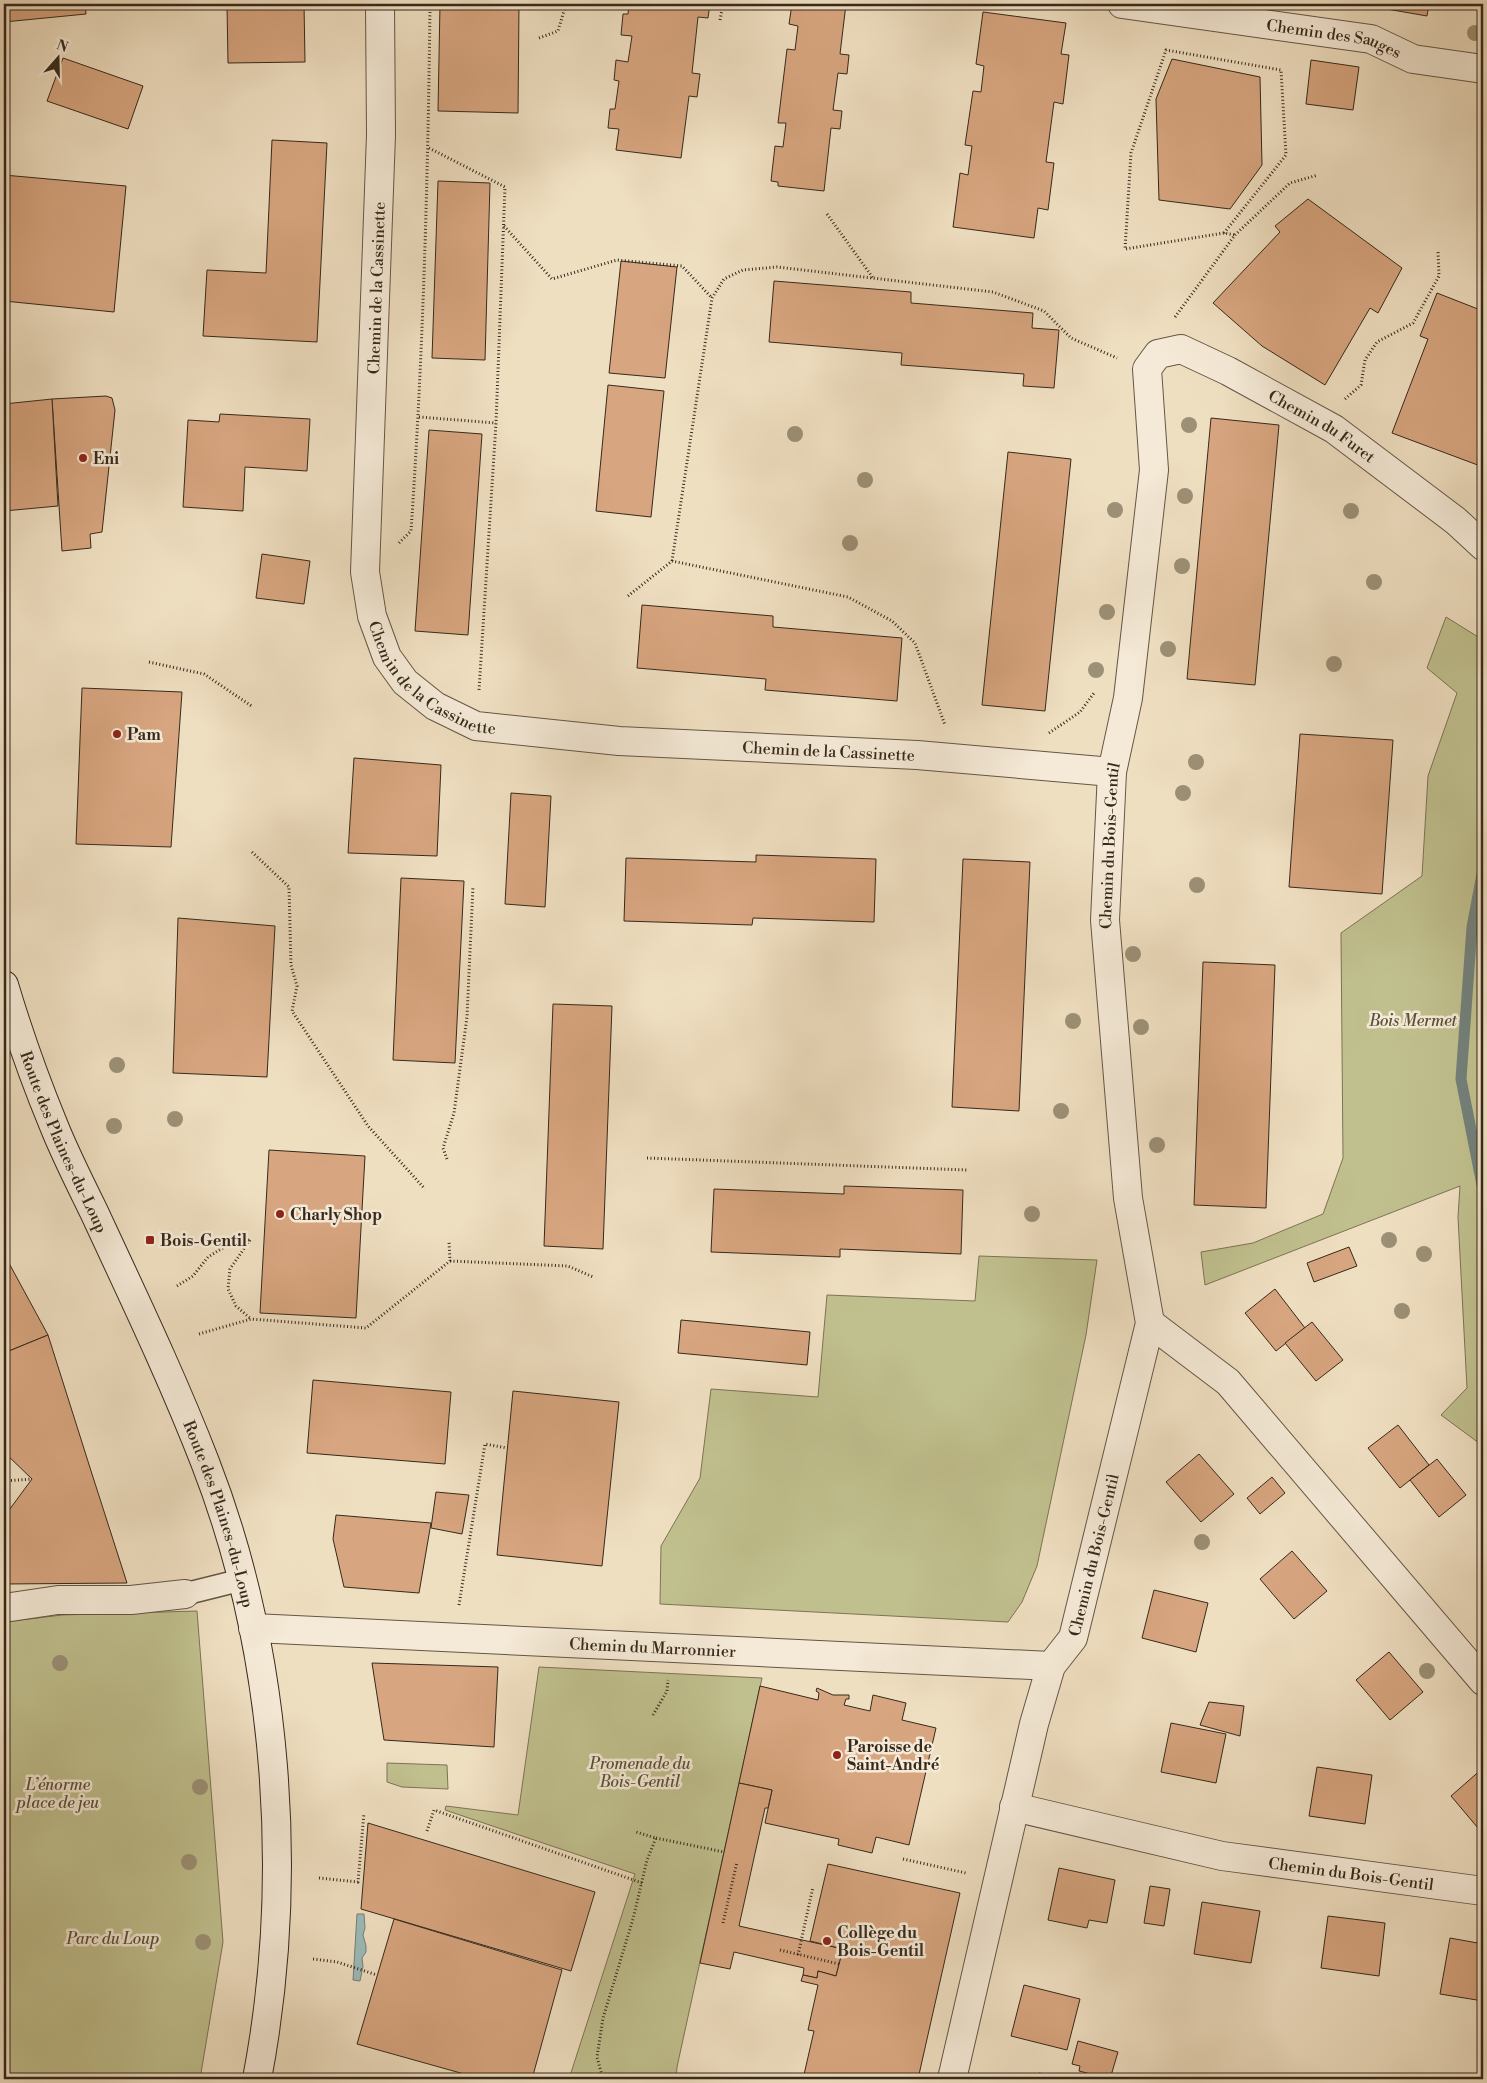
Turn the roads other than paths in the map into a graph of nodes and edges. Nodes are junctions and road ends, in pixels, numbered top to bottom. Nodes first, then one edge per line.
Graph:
1 (380, 4) edge
2 (1122, 4) edge
3 (1483, 69) edge
4 (1136, 365) joint
5 (1483, 546) edge
6 (1112, 772) junction
7 (4, 985) edge
8 (12, 1038) edge
9 (1150, 1323) junction
10 (241, 1580) junction
11 (185, 1594) joint
12 (4, 1608) edge
13 (252, 1628) junction
14 (1051, 1666) junction
15 (1483, 1681) edge
16 (1014, 1807) junction
17 (1483, 1891) edge
18 (257, 2079) edge
19 (952, 2079) edge

1 - 6 street, Chemin de la Cassinette
2 - 3 street, Chemin des Sauges
4 - 5 street, Chemin du Furet
4 - 6 street, Chemin du Bois-Gentil
6 - 9 street, Chemin du Bois-Gentil
7 - 8 street, Route des Plaines-du-Loup
8 - 10 street, Route des Plaines-du-Loup
9 - 14 street, Chemin du Bois-Gentil
9 - 15 street
10 - 11 lane
10 - 13 street, Route des Plaines-du-Loup
11 - 12 street
13 - 14 street, Chemin du Marronnier
13 - 18 street, Route des Plaines-du-Loup
14 - 16 street, Chemin du Bois-Gentil
16 - 17 street, Chemin du Bois-Gentil
16 - 19 street, Chemin du Bois-Gentil

